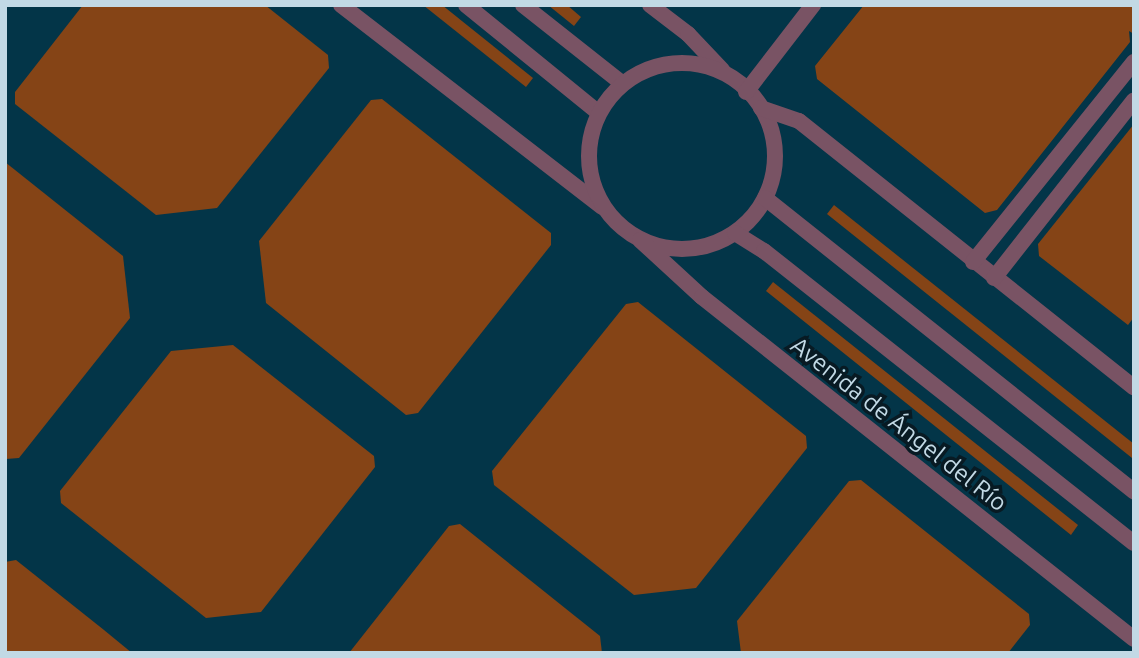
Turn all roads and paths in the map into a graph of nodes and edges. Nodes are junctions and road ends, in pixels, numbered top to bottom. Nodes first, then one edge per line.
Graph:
1 (341, 5) edge
2 (466, 5) edge
3 (523, 5) edge
4 (650, 5) edge
5 (813, 5) edge
6 (1134, 62) edge
7 (726, 74) junction
8 (623, 84) junction
9 (746, 92) junction
10 (1134, 100) edge
11 (761, 108) junction
12 (599, 114) junction
13 (765, 198) junction
14 (605, 210) junction
15 (735, 233) junction
16 (640, 240) junction
17 (973, 262) junction
18 (994, 278) junction
19 (1134, 387) edge
20 (1134, 492) edge
21 (1134, 542) edge
22 (1134, 639) edge

1 - 14 street
2 - 12 street
3 - 8 street
4 - 7 street
5 - 9 street
6 - 17 street
7 - 8 street
7 - 9 street
8 - 12 street
9 - 11 street
10 - 18 street
11 - 13 street
11 - 17 street
12 - 14 street
13 - 15 street
13 - 20 street
14 - 16 street
15 - 16 street
15 - 21 street
16 - 22 street, Avenida de Ángel del Río
17 - 18 street
18 - 19 street

